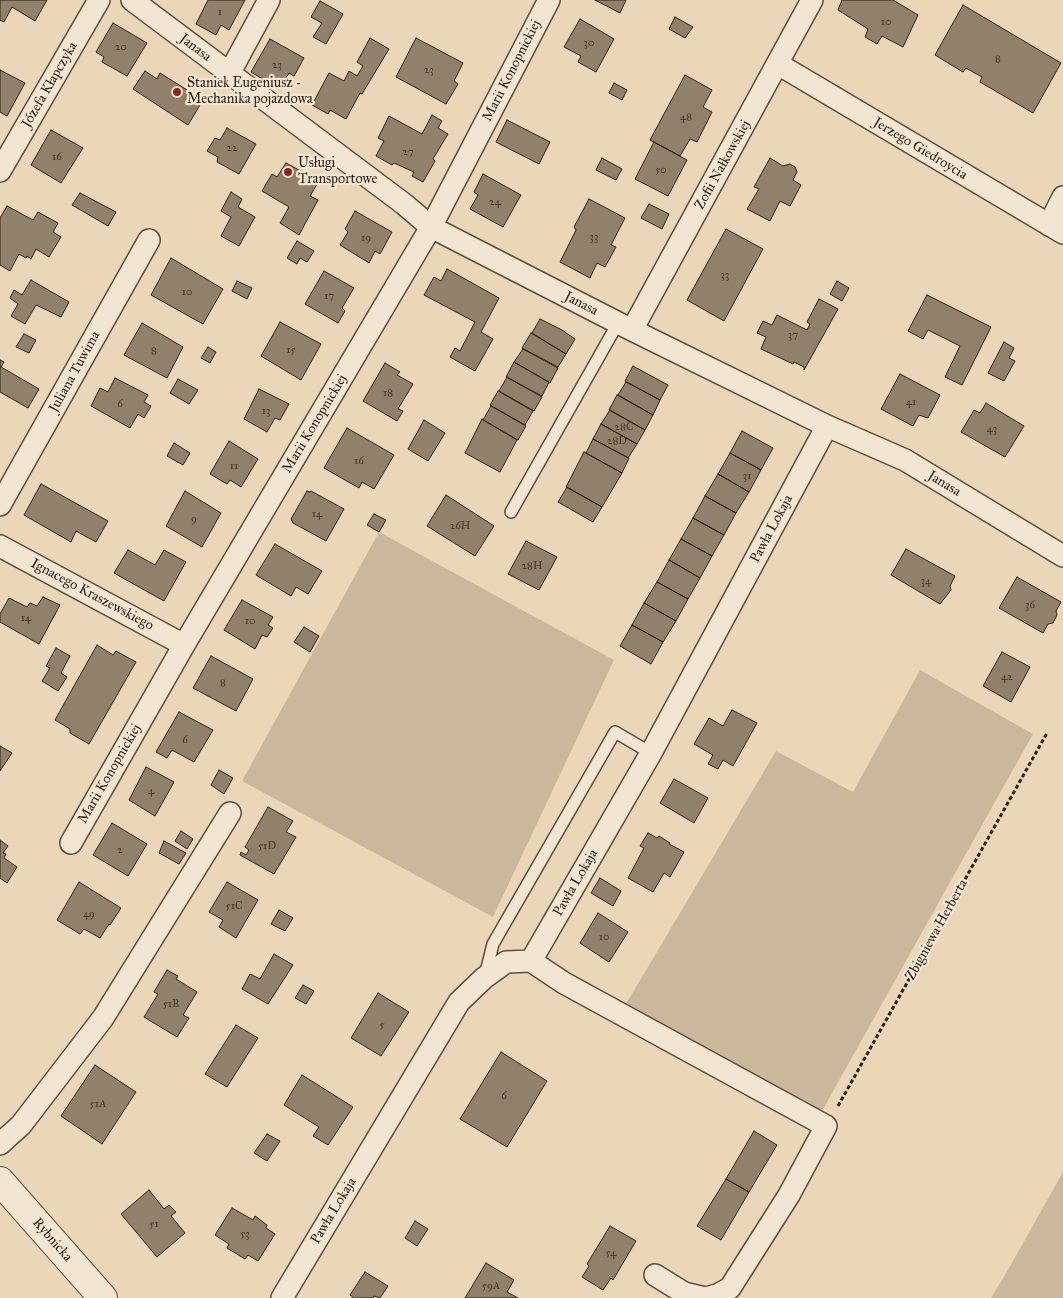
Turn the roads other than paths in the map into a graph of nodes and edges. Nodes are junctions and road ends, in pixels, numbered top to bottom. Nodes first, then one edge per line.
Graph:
1 (99, 0) edge
2 (132, 0) edge
3 (269, 0) edge
4 (549, 0) edge
5 (812, 0) edge
6 (778, 64) junction
7 (229, 74) junction
8 (0, 171) edge
9 (1063, 197) edge
10 (431, 227) junction
11 (1056, 229) edge
12 (150, 240) dead end
13 (625, 326) junction
14 (827, 426) junction
15 (0, 505) edge
16 (511, 512) dead end
17 (0, 546) edge
18 (1063, 556) edge
19 (184, 645) junction
20 (651, 753) junction
21 (230, 813) dead end
22 (71, 843) dead end
23 (531, 961) junction
24 (484, 978) junction
25 (0, 1144) edge
26 (0, 1181) edge
27 (654, 1275) dead end
28 (103, 1298) edge
29 (282, 1298) edge
30 (705, 1298) edge

1 - 8 street, Józefa Kłapczyka
2 - 7 street, Janasa
3 - 7 street
4 - 10 street, Marii Konopnickiej
5 - 6 street, Zofii Nałkowskiej
6 - 11 street, Jerzego Giedroycia
6 - 13 street, Zofii Nałkowskiej
7 - 10 street, Janasa
9 - 11 street
10 - 13 street, Janasa
10 - 19 street, Marii Konopnickiej
12 - 15 street, Juliana Tuwima
13 - 14 street, Janasa
13 - 16 lane
14 - 18 street, Janasa
14 - 20 street, Pawła Lokaja
17 - 19 street, Ignacego Kraszewskiego
19 - 22 street, Marii Konopnickiej
20 - 23 street, Pawła Lokaja
20 - 24 lane
21 - 25 street
23 - 24 street, Pawła Lokaja
23 - 30 street
24 - 29 street, Pawła Lokaja
26 - 28 street, Rybnicka
27 - 30 street

